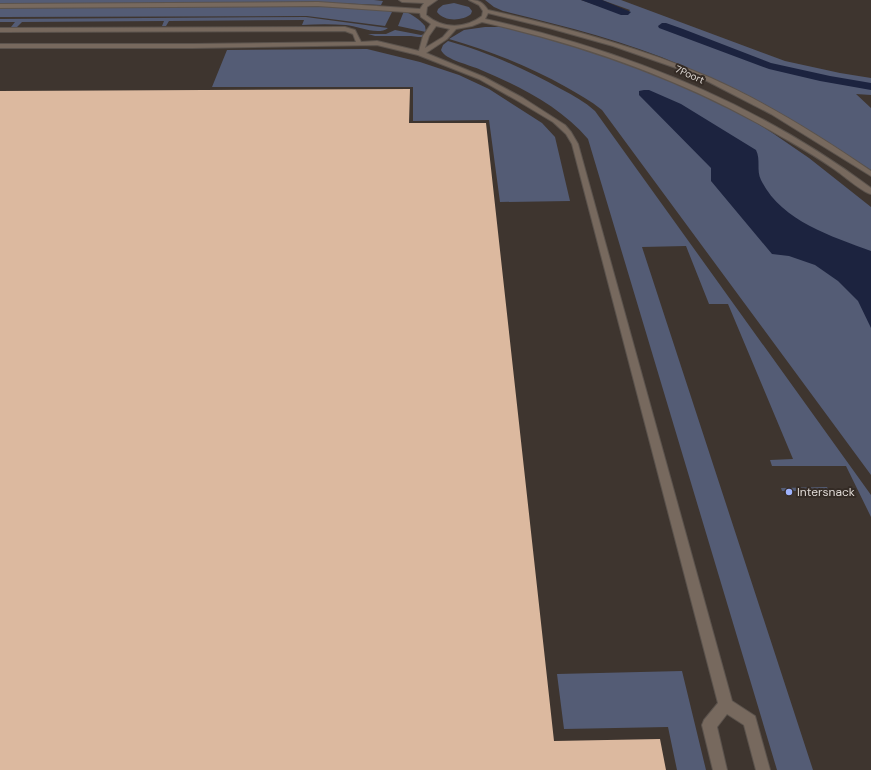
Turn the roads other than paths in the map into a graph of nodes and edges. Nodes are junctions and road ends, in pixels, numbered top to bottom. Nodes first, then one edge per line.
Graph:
1 (402, 0) edge
2 (472, 0) edge
3 (432, 1) edge
4 (0, 6) edge
5 (421, 11) junction
6 (486, 11) junction
7 (481, 20) junction
8 (434, 24) junction
9 (455, 27) junction
10 (0, 30) edge
11 (358, 43) junction
12 (0, 46) edge
13 (421, 54) junction
14 (871, 174) edge
15 (871, 192) edge
16 (726, 705) junction
17 (720, 770) edge
18 (763, 770) edge

1 - 3 street
2 - 6 street
3 - 5 street
4 - 5 street
5 - 8 street
6 - 7 street
6 - 14 street, 7Poort
7 - 9 street
7 - 15 street, 7Poort
8 - 9 street
8 - 13 street
9 - 13 street
10 - 11 street
11 - 12 street
11 - 13 street
13 - 16 street
16 - 17 street
16 - 18 street

